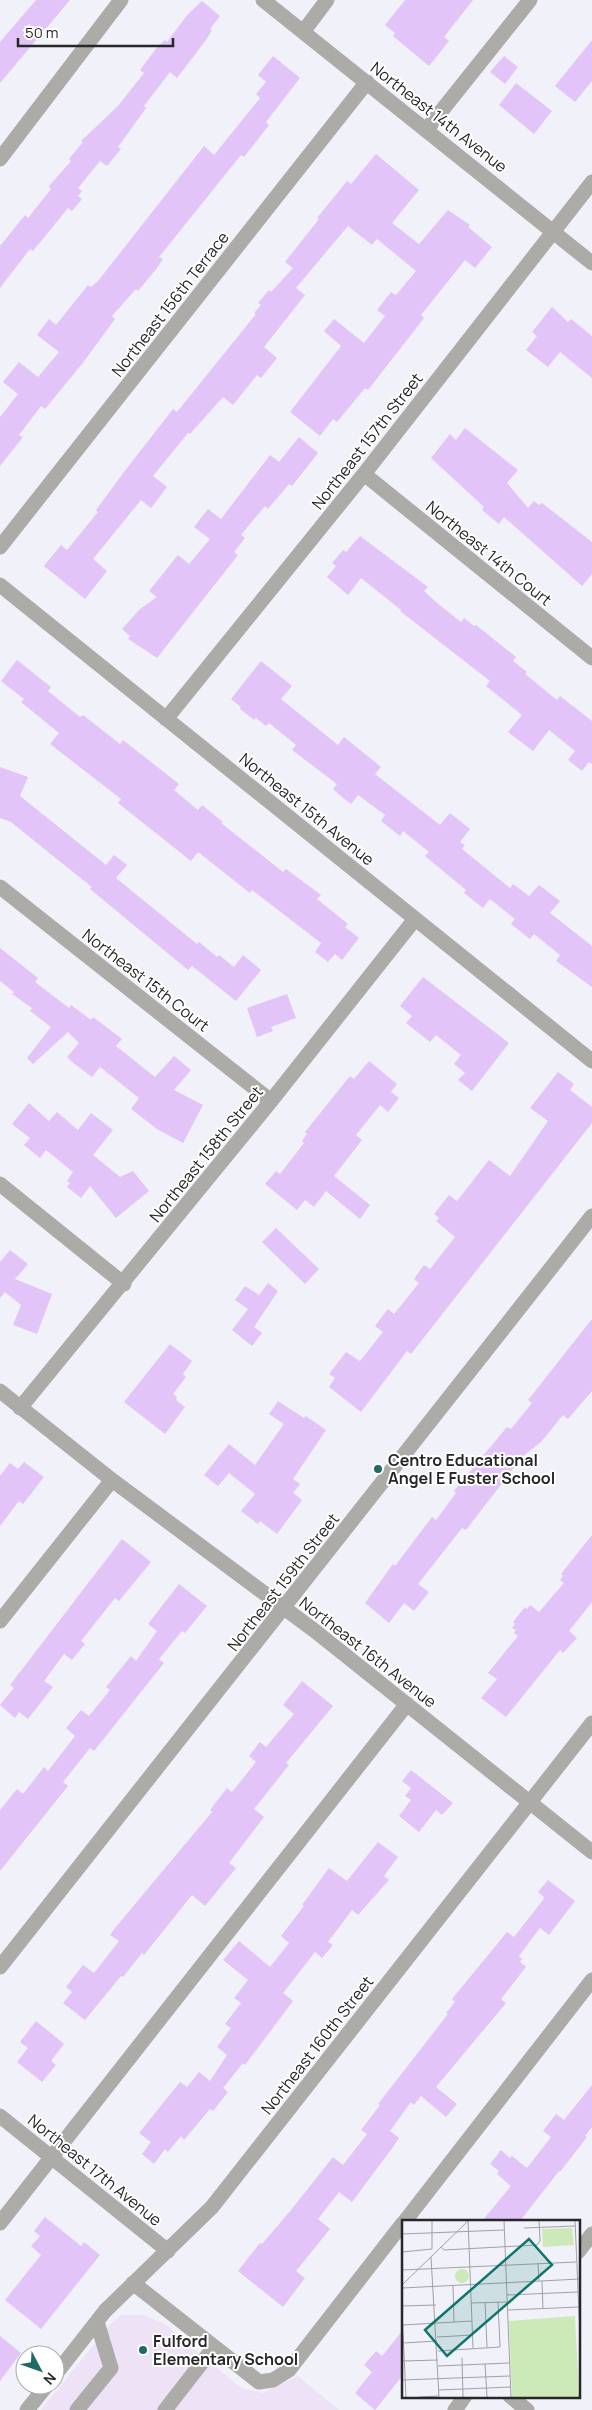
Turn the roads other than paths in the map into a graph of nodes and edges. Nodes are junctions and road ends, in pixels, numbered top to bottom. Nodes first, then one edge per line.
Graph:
1 (121, 0) edge
2 (263, 0) edge
3 (327, 0) edge
4 (530, 0) edge
5 (303, 32) junction
6 (367, 82) junction
7 (427, 130) junction
8 (0, 159) edge
9 (592, 182) edge
10 (553, 230) junction
11 (592, 263) edge
12 (364, 474) junction
13 (0, 547) edge
14 (0, 585) edge
15 (592, 658) edge
16 (166, 719) junction
17 (0, 887) edge
18 (415, 919) junction
19 (592, 1061) edge
20 (271, 1102) junction
21 (0, 1184) edge
22 (592, 1216) edge
23 (124, 1284) junction
24 (0, 1391) edge
25 (20, 1408) junction
26 (112, 1480) junction
27 (285, 1608) junction
28 (0, 1621) edge
29 (407, 1704) junction
30 (592, 1723) edge
31 (529, 1802) junction
32 (592, 1852) edge
33 (0, 1968) edge
34 (592, 1980) edge
35 (0, 2116) edge
36 (52, 2157) junction
37 (406, 2220) edge
38 (0, 2223) edge
39 (402, 2225) edge
40 (592, 2234) edge
41 (580, 2249) edge
42 (168, 2251) junction
43 (133, 2283) junction
44 (96, 2322) junction
45 (214, 2347) junction
46 (65, 2361) edge
47 (39, 2395) edge
48 (463, 2398) edge
49 (512, 2398) edge
50 (27, 2410) edge
51 (77, 2410) edge
52 (166, 2410) edge
53 (454, 2410) edge
54 (527, 2410) edge

1 - 8 street
2 - 5 street, Northeast 14th Avenue
3 - 5 street
4 - 7 street
5 - 6 street, Northeast 14th Avenue
6 - 7 street, Northeast 14th Avenue
6 - 13 street, Northeast 156th Terrace
7 - 10 street, Northeast 14th Avenue
9 - 10 street, Northeast 157th Street
10 - 11 street, Northeast 14th Avenue
10 - 12 street, Northeast 157th Street
12 - 15 street, Northeast 14th Court
12 - 16 street, Northeast 157th Street
14 - 16 street, Northeast 15th Avenue
16 - 18 street, Northeast 15th Avenue
17 - 20 street, Northeast 15th Court
18 - 19 street, Northeast 15th Avenue
18 - 20 street, Northeast 158th Street
20 - 23 street, Northeast 158th Street
21 - 23 street
22 - 27 street, Northeast 159th Street
23 - 25 street, Northeast 158th Street
24 - 25 street, Northeast 16th Avenue
25 - 26 street, Northeast 16th Avenue
26 - 27 street, Northeast 16th Avenue
26 - 28 street
27 - 29 street, Northeast 16th Avenue
27 - 33 street, Northeast 159th Street
29 - 31 street, Northeast 16th Avenue
29 - 36 street
30 - 31 street, Northeast 160th Street
31 - 32 street, Northeast 16th Avenue
31 - 42 street, Northeast 160th Street
34 - 37 street
35 - 36 street, Northeast 17th Avenue
36 - 38 street
36 - 42 street, Northeast 17th Avenue
39 - 45 street
40 - 41 street
42 - 43 street, Northeast 160th Street
43 - 44 street, Northeast 160th Street
43 - 45 street
44 - 46 street, Northeast 160th Street
44 - 51 street
45 - 52 street
47 - 50 street
48 - 53 street
49 - 54 street

